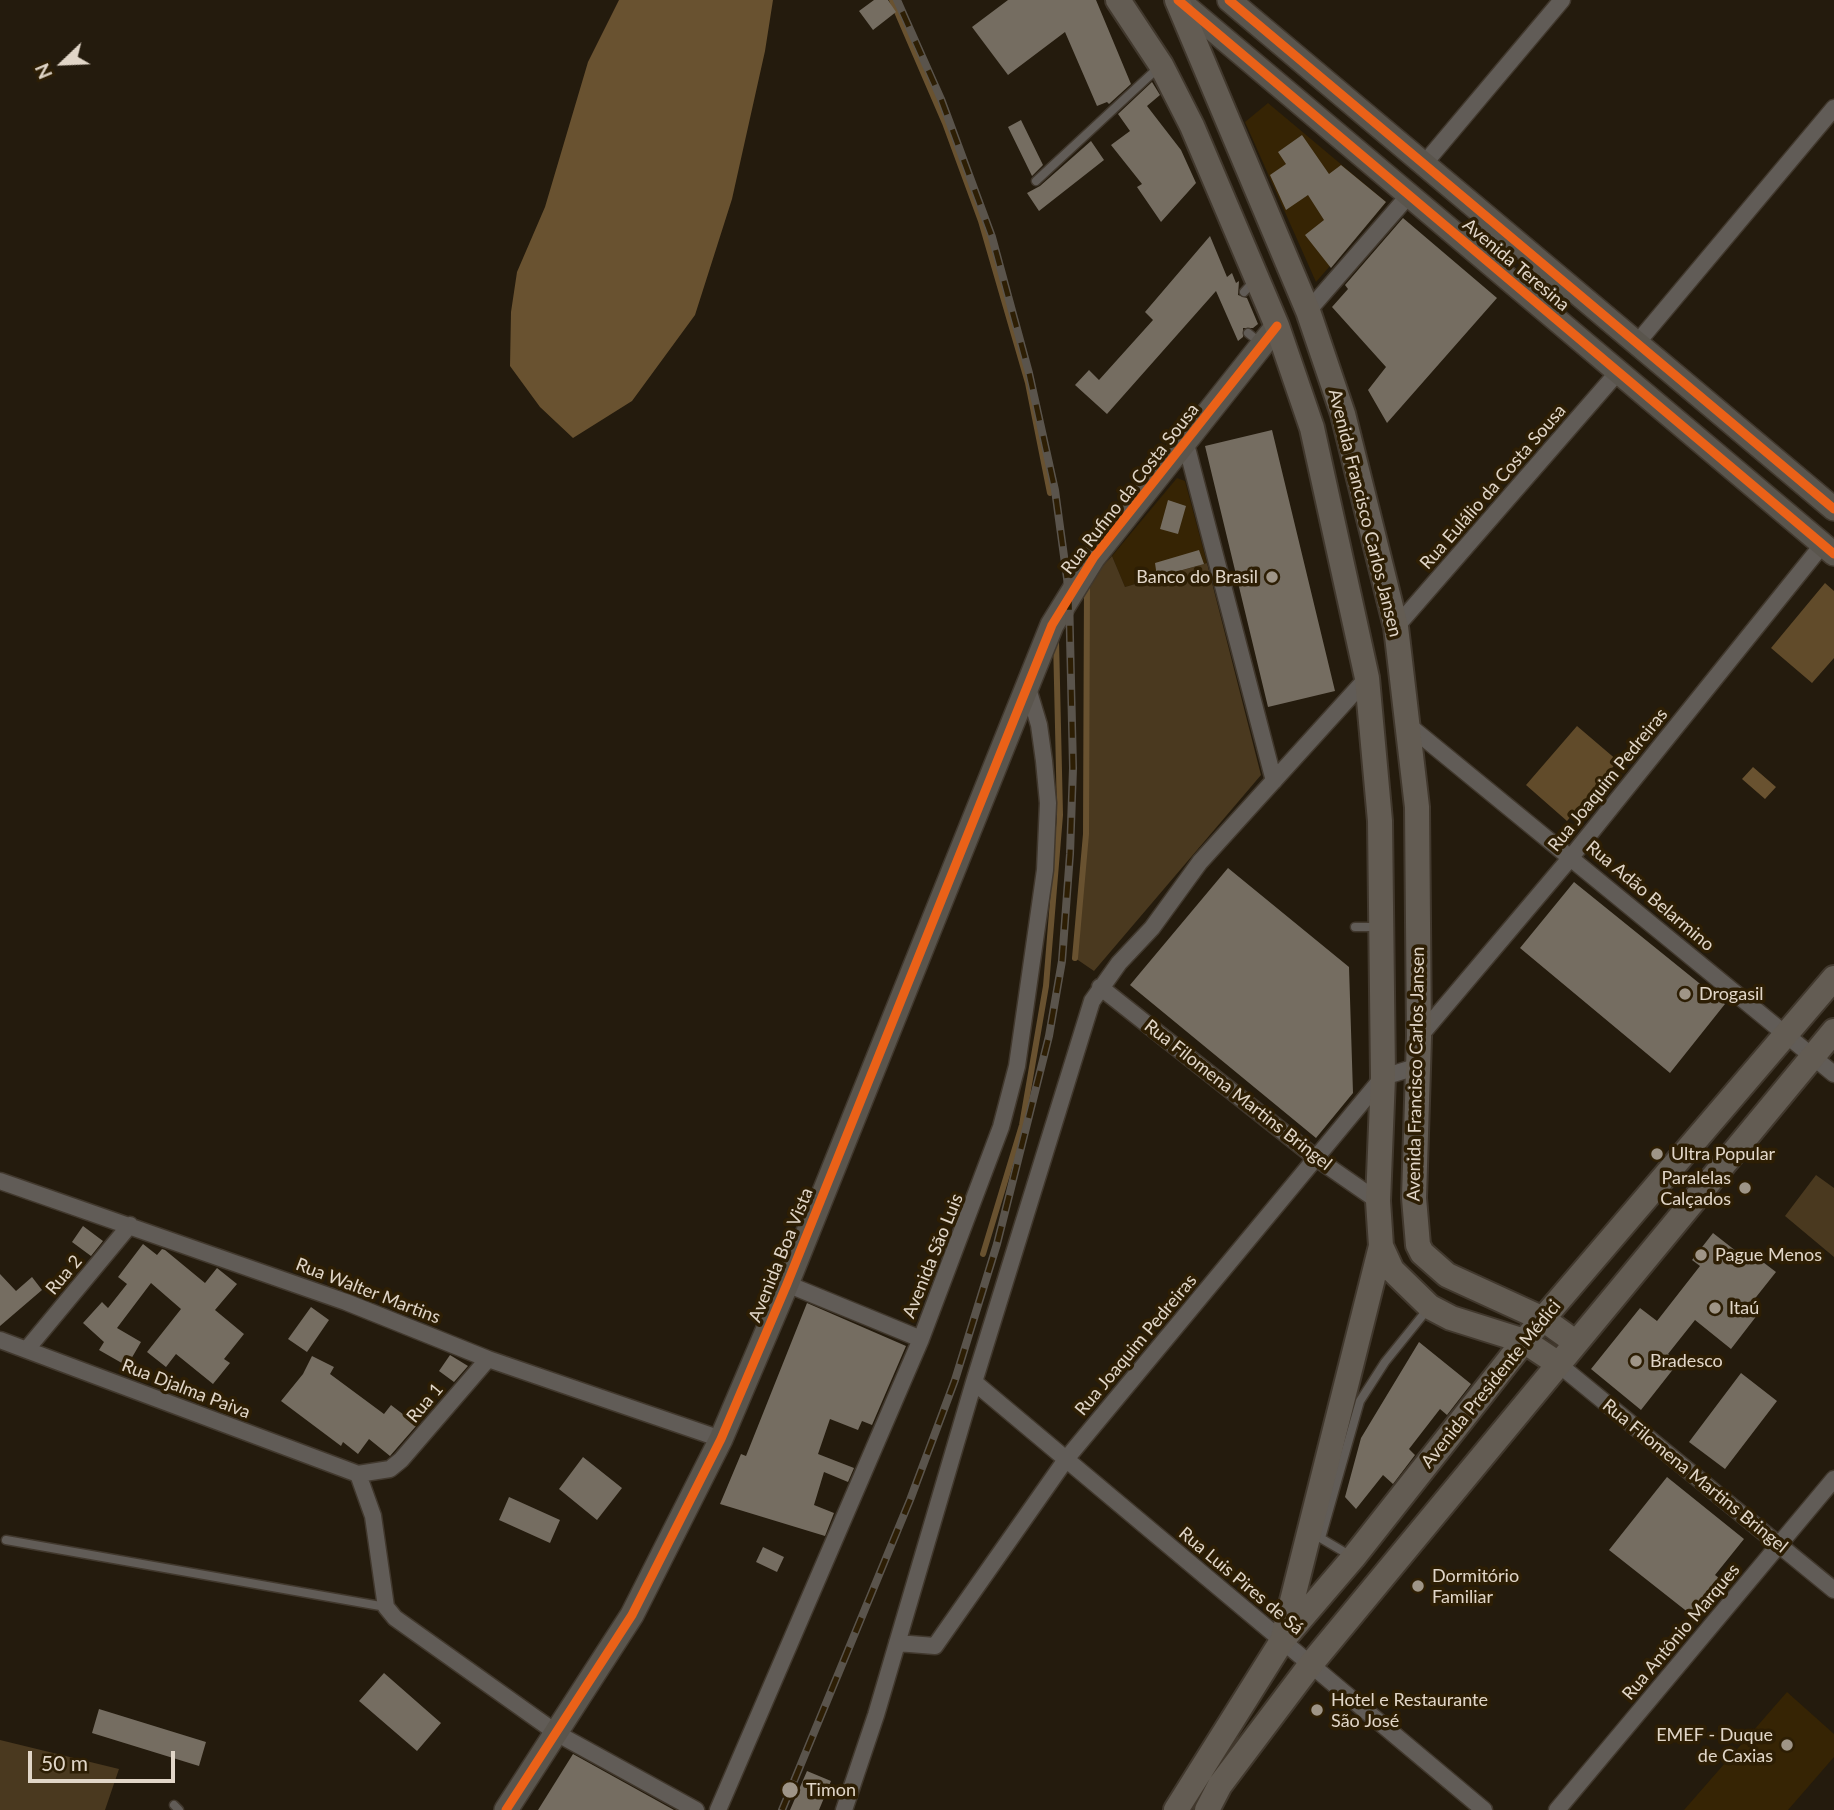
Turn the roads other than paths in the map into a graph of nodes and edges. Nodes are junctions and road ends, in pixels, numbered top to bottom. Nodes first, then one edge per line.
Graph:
1 (1118, 0) edge
2 (1178, 0) edge
3 (1228, 0) edge
4 (1562, 0) edge
5 (1161, 65) junction
6 (1834, 108) edge
7 (1424, 164) junction
8 (1036, 181) dead end
9 (1258, 192) junction
10 (1409, 195) junction
11 (1227, 206) junction
12 (1504, 231) junction
13 (1482, 257) junction
14 (1308, 311) junction
15 (1263, 335) junction
16 (1637, 343) junction
17 (1618, 372) junction
18 (1719, 412) junction
19 (1697, 440) junction
20 (1186, 444) junction
21 (1834, 509) edge
22 (1828, 549) edge
23 (1396, 627) junction
24 (1367, 678) junction
25 (1027, 683) junction
26 (1407, 724) junction
27 (1273, 781) junction
28 (1572, 856) junction
29 (1355, 927) dead end
30 (1382, 927) junction
31 (1834, 978) edge
32 (1100, 987) junction
33 (1834, 1031) edge
34 (1786, 1035) junction
35 (1419, 1037) junction
36 (1813, 1056) junction
37 (1416, 1067) junction
38 (1834, 1074) edge
39 (1383, 1077) junction
40 (1316, 1158) junction
41 (0, 1181) edge
42 (1378, 1201) junction
43 (130, 1225) junction
44 (1381, 1246) junction
45 (787, 1284) junction
46 (1430, 1307) junction
47 (1543, 1319) junction
48 (921, 1339) junction
49 (0, 1340) edge
50 (1524, 1341) junction
51 (1575, 1342) junction
52 (27, 1349) junction
53 (488, 1359) junction
54 (1557, 1363) junction
55 (974, 1382) junction
56 (721, 1439) junction
57 (1067, 1458) junction
58 (358, 1474) junction
59 (1834, 1479) edge
60 (1316, 1536) junction
61 (6, 1540) dead end
62 (1779, 1545) junction
63 (1353, 1558) junction
64 (1834, 1590) edge
65 (386, 1607) junction
66 (1282, 1641) junction
67 (897, 1643) junction
68 (1311, 1664) junction
69 (558, 1734) junction
70 (506, 1810) edge
71 (696, 1810) edge
72 (718, 1810) edge
73 (844, 1810) edge
74 (1176, 1810) edge
75 (1207, 1810) edge
76 (1484, 1810) edge
77 (1558, 1810) edge

1 - 5 main road, Avenida Francisco Carlos Jansen
2 - 9 main road, Avenida Francisco Carlos Jansen
2 - 10 main road, Avenida Teresina
3 - 7 main road, Avenida Teresina
4 - 7 street
5 - 8 lane
5 - 11 main road, Avenida Francisco Carlos Jansen
6 - 16 street
7 - 12 main road, Avenida Teresina
9 - 11 main road
9 - 14 main road, Avenida Francisco Carlos Jansen
10 - 13 main road, Avenida Teresina
10 - 14 street
11 - 15 main road, Avenida Francisco Carlos Jansen
12 - 13 main road
12 - 16 main road, Avenida Teresina
13 - 17 main road, Avenida Teresina
14 - 23 main road, Avenida Francisco Carlos Jansen
15 - 20 main road, Rua Rufino da Costa Sousa
15 - 24 main road, Avenida Francisco Carlos Jansen
16 - 18 main road, Avenida Teresina
17 - 19 main road, Avenida Teresina
17 - 23 street, Rua Eulálio da Costa Sousa
18 - 19 main road
18 - 21 main road, Avenida Teresina
19 - 22 main road, Avenida Teresina
20 - 25 main road, Rua Rufino da Costa Sousa
20 - 27 street
22 - 28 street, Rua Joaquim Pedreiras
23 - 26 main road, Avenida Francisco Carlos Jansen
24 - 27 street
24 - 30 main road, Avenida Francisco Carlos Jansen
25 - 45 main road, Avenida Boa Vista
25 - 48 street, Avenida São Luis
26 - 28 street, Rua Adão Belarmino
26 - 35 main road, Avenida Francisco Carlos Jansen
27 - 32 street
28 - 34 street, Rua Adão Belarmino
28 - 35 street, Rua Joaquim Pedreiras
29 - 30 lane
30 - 39 main road, Avenida Francisco Carlos Jansen
31 - 34 main road, Avenida Presidente Médici
32 - 40 street, Rua Filomena Martins Bringel
32 - 55 street
33 - 36 main road
34 - 36 street, Rua Adão Belarmino
34 - 47 main road, Avenida Presidente Médici
35 - 37 main road, Avenida Francisco Carlos Jansen
36 - 38 street, Rua Adão Belarmino
36 - 51 main road
37 - 39 street
37 - 47 main road, Avenida Francisco Carlos Jansen
39 - 40 street, Rua Joaquim Pedreiras
39 - 42 main road, Avenida Francisco Carlos Jansen
40 - 42 street, Rua Filomena Martins Bringel
40 - 57 street, Rua Joaquim Pedreiras
41 - 43 street, Rua Walter Martins
42 - 44 main road, Avenida Francisco Carlos Jansen
43 - 52 street, Rua 2
43 - 53 street, Rua Walter Martins
44 - 46 main road, Avenida Francisco Carlos Jansen
44 - 60 main road, Avenida Francisco Carlos Jansen
45 - 48 street
45 - 56 main road, Avenida Boa Vista
46 - 50 main road
46 - 60 lane
47 - 50 main road, Avenida Presidente Médici
47 - 51 main road, Avenida Francisco Carlos Jansen
48 - 72 street, Avenida São Luis
49 - 52 street, Rua Djalma Paiva
50 - 54 main road
50 - 63 main road, Avenida Presidente Médici
51 - 54 main road
52 - 58 street, Rua Djalma Paiva
53 - 56 street, Rua Walter Martins
53 - 58 street, Rua 1
54 - 62 street, Rua Filomena Martins Bringel
54 - 68 main road
55 - 57 street, Rua Luis Pires de Sá
55 - 67 street
56 - 69 main road, Avenida Boa Vista
57 - 66 street, Rua Luis Pires de Sá
57 - 67 street, Rua Joaquim Pedreiras
58 - 65 street
59 - 62 street, Rua Antônio Marques
60 - 63 lane
60 - 66 main road, Avenida Francisco Carlos Jansen
61 - 65 lane
62 - 64 street, Rua Filomena Martins Bringel
62 - 77 street, Rua Antônio Marques
63 - 66 main road, Avenida Presidente Médici
65 - 69 street
66 - 68 street, Rua Luis Pires de Sá
66 - 74 main road, Avenida Presidente Médici
67 - 73 street
68 - 75 main road
68 - 76 street, Rua Luis Pires de Sá
69 - 70 main road, Avenida Boa Vista
69 - 71 street

